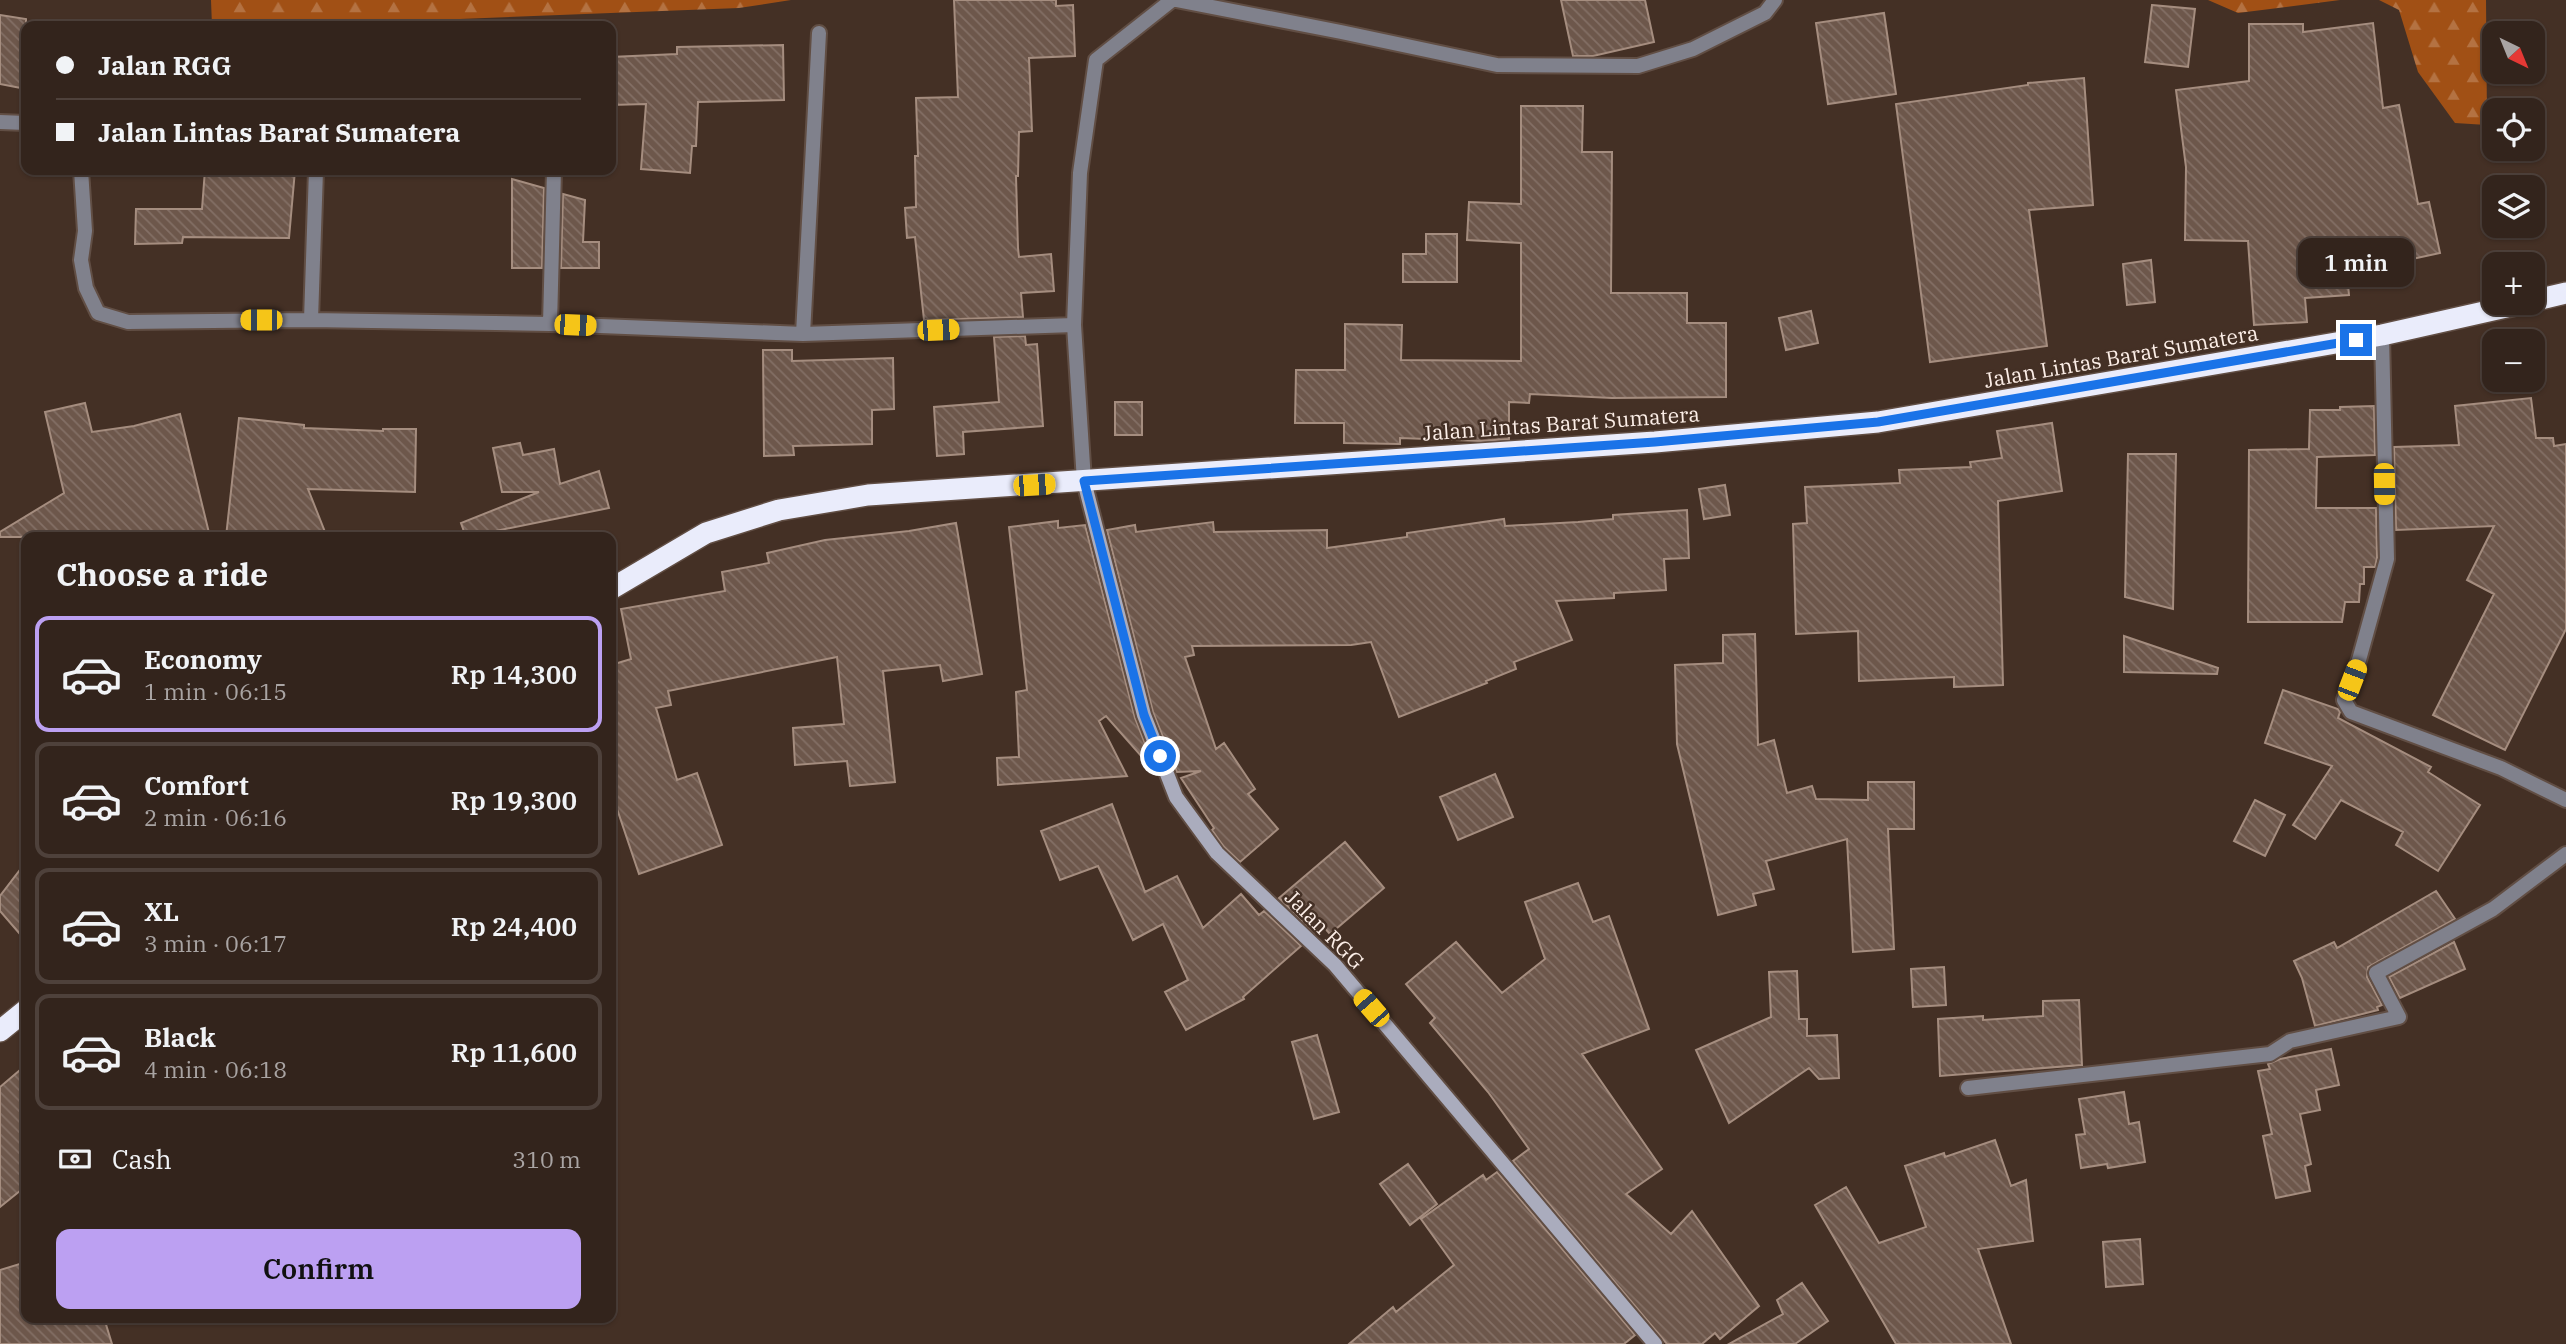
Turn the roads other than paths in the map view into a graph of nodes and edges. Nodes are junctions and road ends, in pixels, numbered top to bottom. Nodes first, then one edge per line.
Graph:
1 (1174, 0) edge
2 (1775, 0) edge
3 (819, 33) dead end
4 (0, 122) edge
5 (21, 123) edge
6 (81, 175) edge
7 (316, 175) edge
8 (554, 175) edge
9 (2566, 293) edge
10 (2545, 298) edge
11 (2482, 312) edge
12 (311, 320) junction
13 (550, 324) junction
14 (1074, 326) junction
15 (803, 334) junction
16 (2382, 335) junction
17 (1084, 481) junction
18 (616, 586) edge
19 (2566, 800) edge
20 (2566, 854) edge
21 (21, 1014) edge
22 (0, 1031) edge
23 (1968, 1088) dead end
24 (1655, 1344) edge

1 - 2 street
1 - 14 street
3 - 15 street
4 - 5 street
6 - 12 street
7 - 12 street
8 - 13 street
9 - 10 highway
11 - 16 highway, Jalan Lintas Barat Sumatera
12 - 13 street
13 - 15 street
14 - 15 street
14 - 17 street
16 - 17 highway, Jalan Lintas Barat Sumatera
16 - 19 street
17 - 18 highway, Jalan Lintas Barat Sumatera
17 - 24 street, Jalan RGG
20 - 23 street
21 - 22 highway

